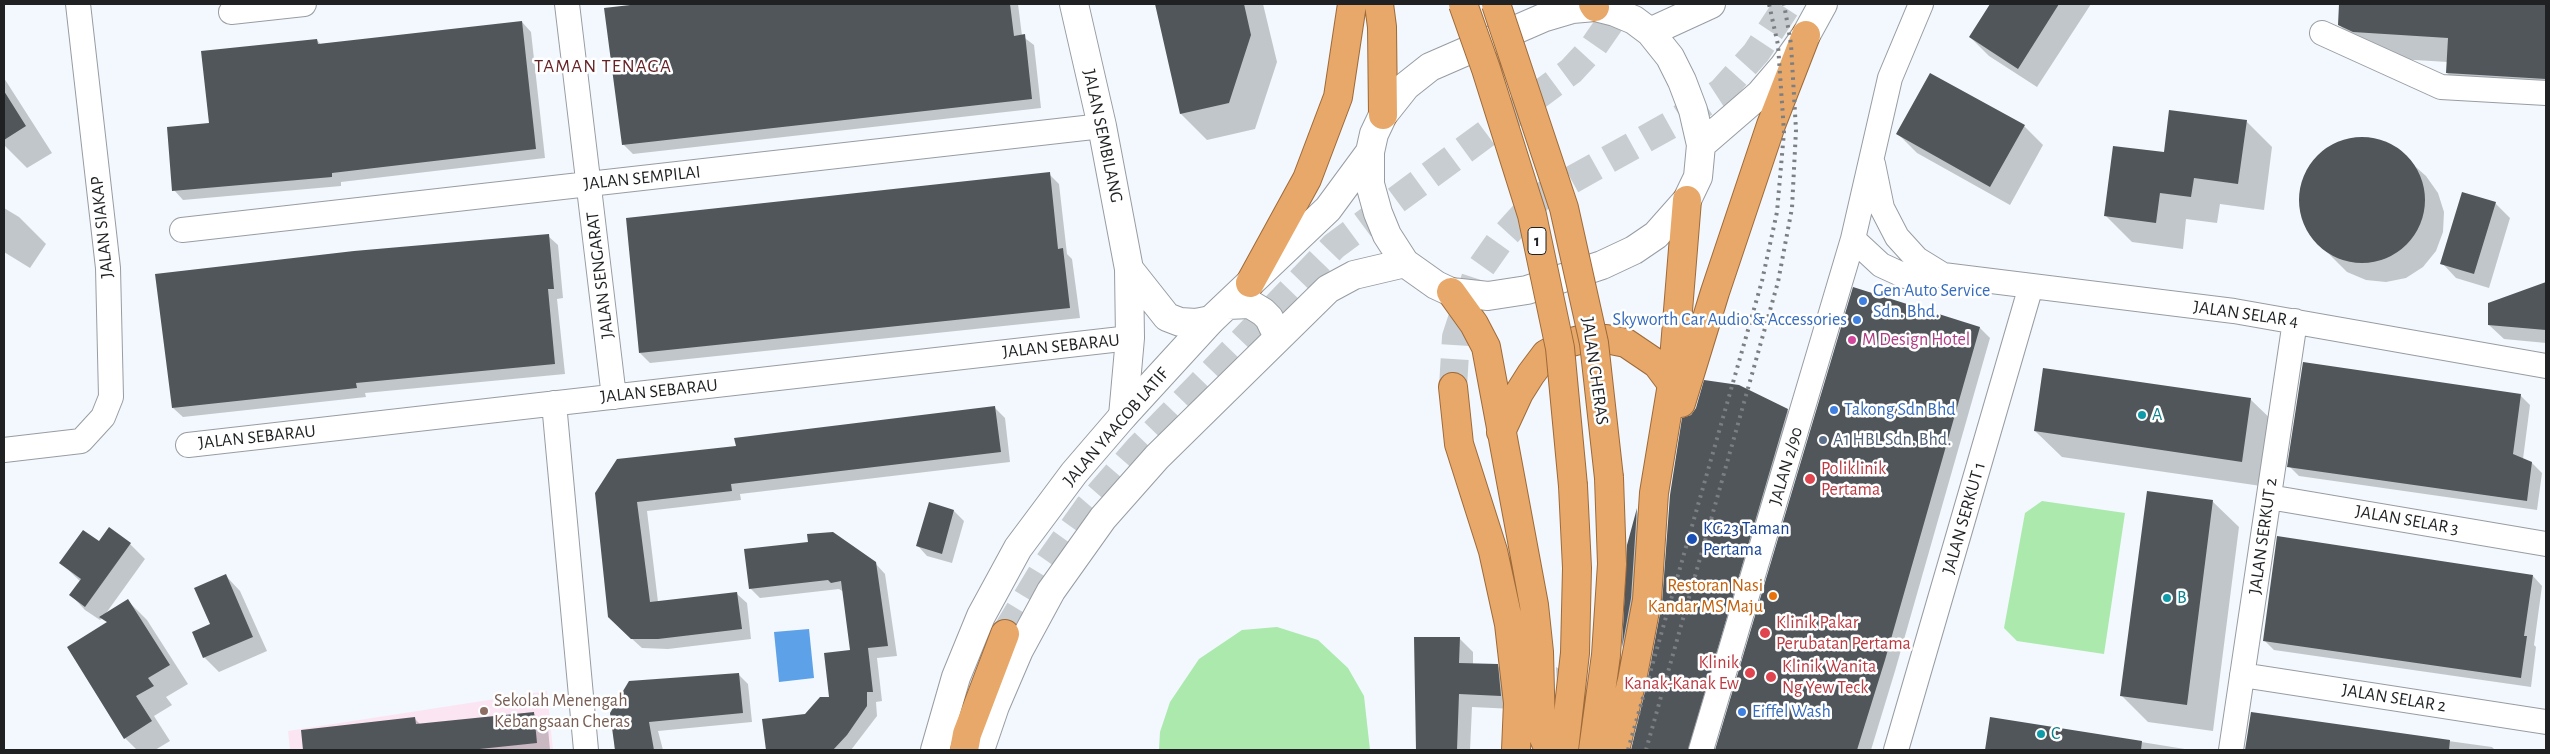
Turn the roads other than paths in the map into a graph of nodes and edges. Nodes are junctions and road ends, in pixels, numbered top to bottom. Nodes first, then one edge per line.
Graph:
1 (78, 4) edge
2 (304, 4) edge
3 (567, 4) edge
4 (1074, 4) edge
5 (1352, 4) edge
6 (1379, 4) edge
7 (1463, 4) edge
8 (1496, 4) edge
9 (1711, 4) edge
10 (1823, 4) edge
11 (1921, 4) edge
12 (1594, 6) edge
13 (231, 12) dead end
14 (1650, 32) junction
15 (2322, 33) dead end
16 (1806, 35) junction
17 (2546, 93) edge
18 (1383, 115) junction
19 (1102, 126) junction
20 (1701, 145) junction
21 (1370, 152) junction
22 (1871, 156) junction
23 (589, 184) junction
24 (1687, 200) junction
25 (182, 230) dead end
26 (1853, 239) junction
27 (1405, 263) junction
28 (1129, 268) junction
29 (1943, 275) junction
30 (1250, 283) junction
31 (2031, 286) junction
32 (1451, 292) junction
33 (1219, 312) junction
34 (2295, 321) junction
35 (1278, 337) junction
36 (1130, 338) junction
37 (2546, 366) edge
38 (1672, 384) junction
39 (1453, 387) tunnel mouth
40 (614, 396) junction
41 (554, 403) junction
42 (1123, 416) junction
43 (1501, 432) junction
44 (188, 445) dead end
45 (4, 450) edge
46 (1654, 493) junction
47 (2269, 497) junction
48 (2546, 544) edge
49 (1005, 634) tunnel mouth
50 (2242, 675) junction
51 (2546, 722) edge
52 (586, 750) edge
53 (936, 750) edge
54 (964, 750) edge
55 (980, 750) edge
56 (1516, 750) edge
57 (1549, 750) edge
58 (1564, 750) edge
59 (1593, 750) edge
60 (1615, 750) edge
61 (1701, 750) edge
62 (1896, 750) edge
63 (2231, 750) edge

1 - 45 street, JALAN SIAKAP
2 - 13 street
3 - 23 street, JALAN SENGARAT
4 - 19 main road, JALAN SEMBILANG
5 - 30 highway
6 - 18 highway
7 - 58 highway, JALAN CHERAS / 1, bridge
8 - 59 highway, JALAN CHERAS / 1, bridge
9 - 14 main road
10 - 16 main road
11 - 22 street, JALAN 2/90
12 - 14 main road
12 - 18 main road
14 - 20 main road
15 - 17 street
16 - 20 main road
16 - 46 highway
18 - 21 main road
19 - 23 street, JALAN SEMPILAI
19 - 28 main road, JALAN SEMBILANG
20 - 24 main road
21 - 27 main road
21 - 30 main road, JALAN YAACOB LATIF
22 - 26 street, JALAN 2/90
22 - 29 street, JALAN SELAR 4
23 - 25 street, JALAN SEMPILAI
23 - 40 street, JALAN SENGARAT
24 - 32 main road
24 - 38 highway
26 - 29 street, JALAN SELAR 4
26 - 61 street, JALAN 2/90
27 - 32 main road
27 - 35 main road
28 - 33 main road, JALAN SEMBILANG
28 - 36 main road, JALAN SEMBILANG
29 - 31 street, JALAN SELAR 4
30 - 33 main road, JALAN YAACOB LATIF
31 - 34 street, JALAN SELAR 4
31 - 62 street, JALAN SERKUT 1
32 - 43 highway
33 - 35 main road, JALAN SEMBILANG
33 - 42 main road, JALAN YAACOB LATIF
34 - 37 street, JALAN SELAR 4
34 - 47 street, JALAN SERKUT 2
35 - 55 main road
36 - 40 street, JALAN SEBARAU
36 - 42 main road, JALAN SEMBILANG
38 - 43 highway
38 - 46 highway
39 - 56 highway
40 - 41 street, JALAN SEBARAU
41 - 44 street, JALAN SEBARAU
41 - 52 street
42 - 53 main road, JALAN YAACOB LATIF
43 - 57 highway
46 - 60 highway
47 - 48 street, JALAN SELAR 3
47 - 50 street, JALAN SERKUT 2
49 - 54 highway
50 - 51 street, JALAN SELAR 2
50 - 63 street, JALAN SERKUT 2

